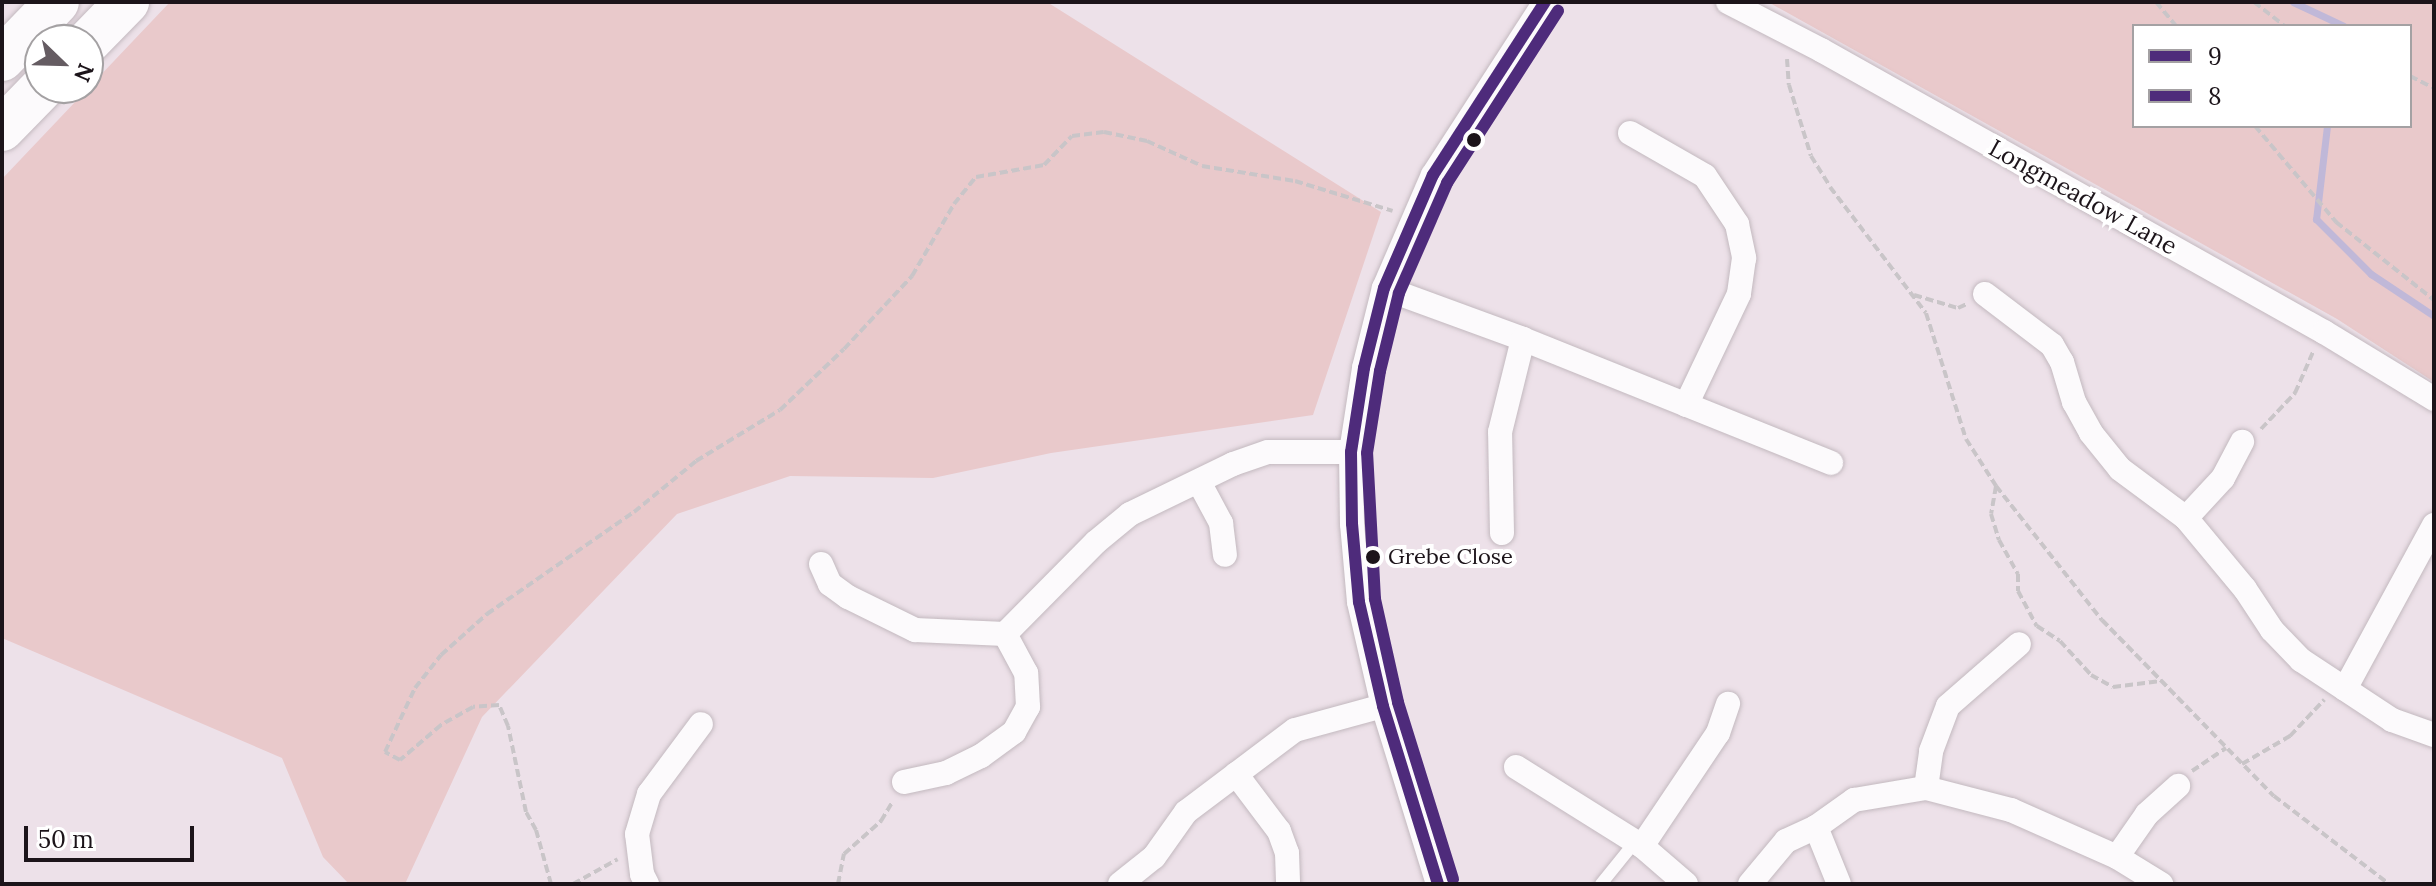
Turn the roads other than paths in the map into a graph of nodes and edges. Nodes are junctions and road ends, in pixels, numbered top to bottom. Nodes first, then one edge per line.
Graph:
1 (30, 2) edge
2 (57, 2) edge
3 (127, 2) edge
4 (1545, 2) edge
5 (1728, 2) edge
6 (104, 26) edge
7 (2, 32) edge
8 (2, 59) edge
9 (26, 104) edge
10 (2, 129) edge
11 (1630, 133) dead end
12 (1384, 288) junction
13 (1985, 294) road end
14 (1523, 339) junction
15 (2434, 399) edge
16 (1686, 405) junction
17 (2242, 442) road end
18 (1351, 452) junction
19 (1831, 463) dead end
20 (1199, 482) junction
21 (2186, 518) junction
22 (2434, 525) edge
23 (1502, 533) dead end
24 (1225, 555) dead end
25 (821, 564) dead end
26 (1005, 634) junction
27 (2019, 644) dead end
28 (2340, 686) junction
29 (1728, 704) dead end
30 (1383, 706) junction
31 (701, 724) dead end
32 (2434, 735) edge
33 (1516, 767) dead end
34 (1236, 774) junction
35 (904, 782) road end
36 (2178, 786) road end
37 (1926, 788) junction
38 (1816, 827) junction
39 (1638, 844) junction
40 (2117, 857) junction
41 (647, 884) edge
42 (1120, 884) edge
43 (1288, 884) edge
44 (1438, 884) edge
45 (1601, 884) edge
46 (1686, 884) edge
47 (1750, 884) edge
48 (1839, 884) edge
49 (2161, 884) edge

1 - 7 highway
2 - 8 highway
3 - 6 highway
4 - 12 street
5 - 15 street, Longmeadow Lane
9 - 10 highway
11 - 16 street
12 - 14 street
12 - 18 street
13 - 21 street
14 - 16 street
14 - 23 street
16 - 19 street
17 - 21 street
18 - 20 street
18 - 30 street
20 - 24 street
20 - 26 street
21 - 28 street
22 - 28 street
25 - 26 street
26 - 35 street
27 - 37 street
28 - 32 street
29 - 39 street
30 - 34 street
30 - 44 street
31 - 41 street
33 - 39 street
34 - 42 street
34 - 43 street
36 - 40 street
37 - 38 street
37 - 40 street
38 - 47 street
38 - 48 street
39 - 45 lane
39 - 46 street
40 - 49 street

